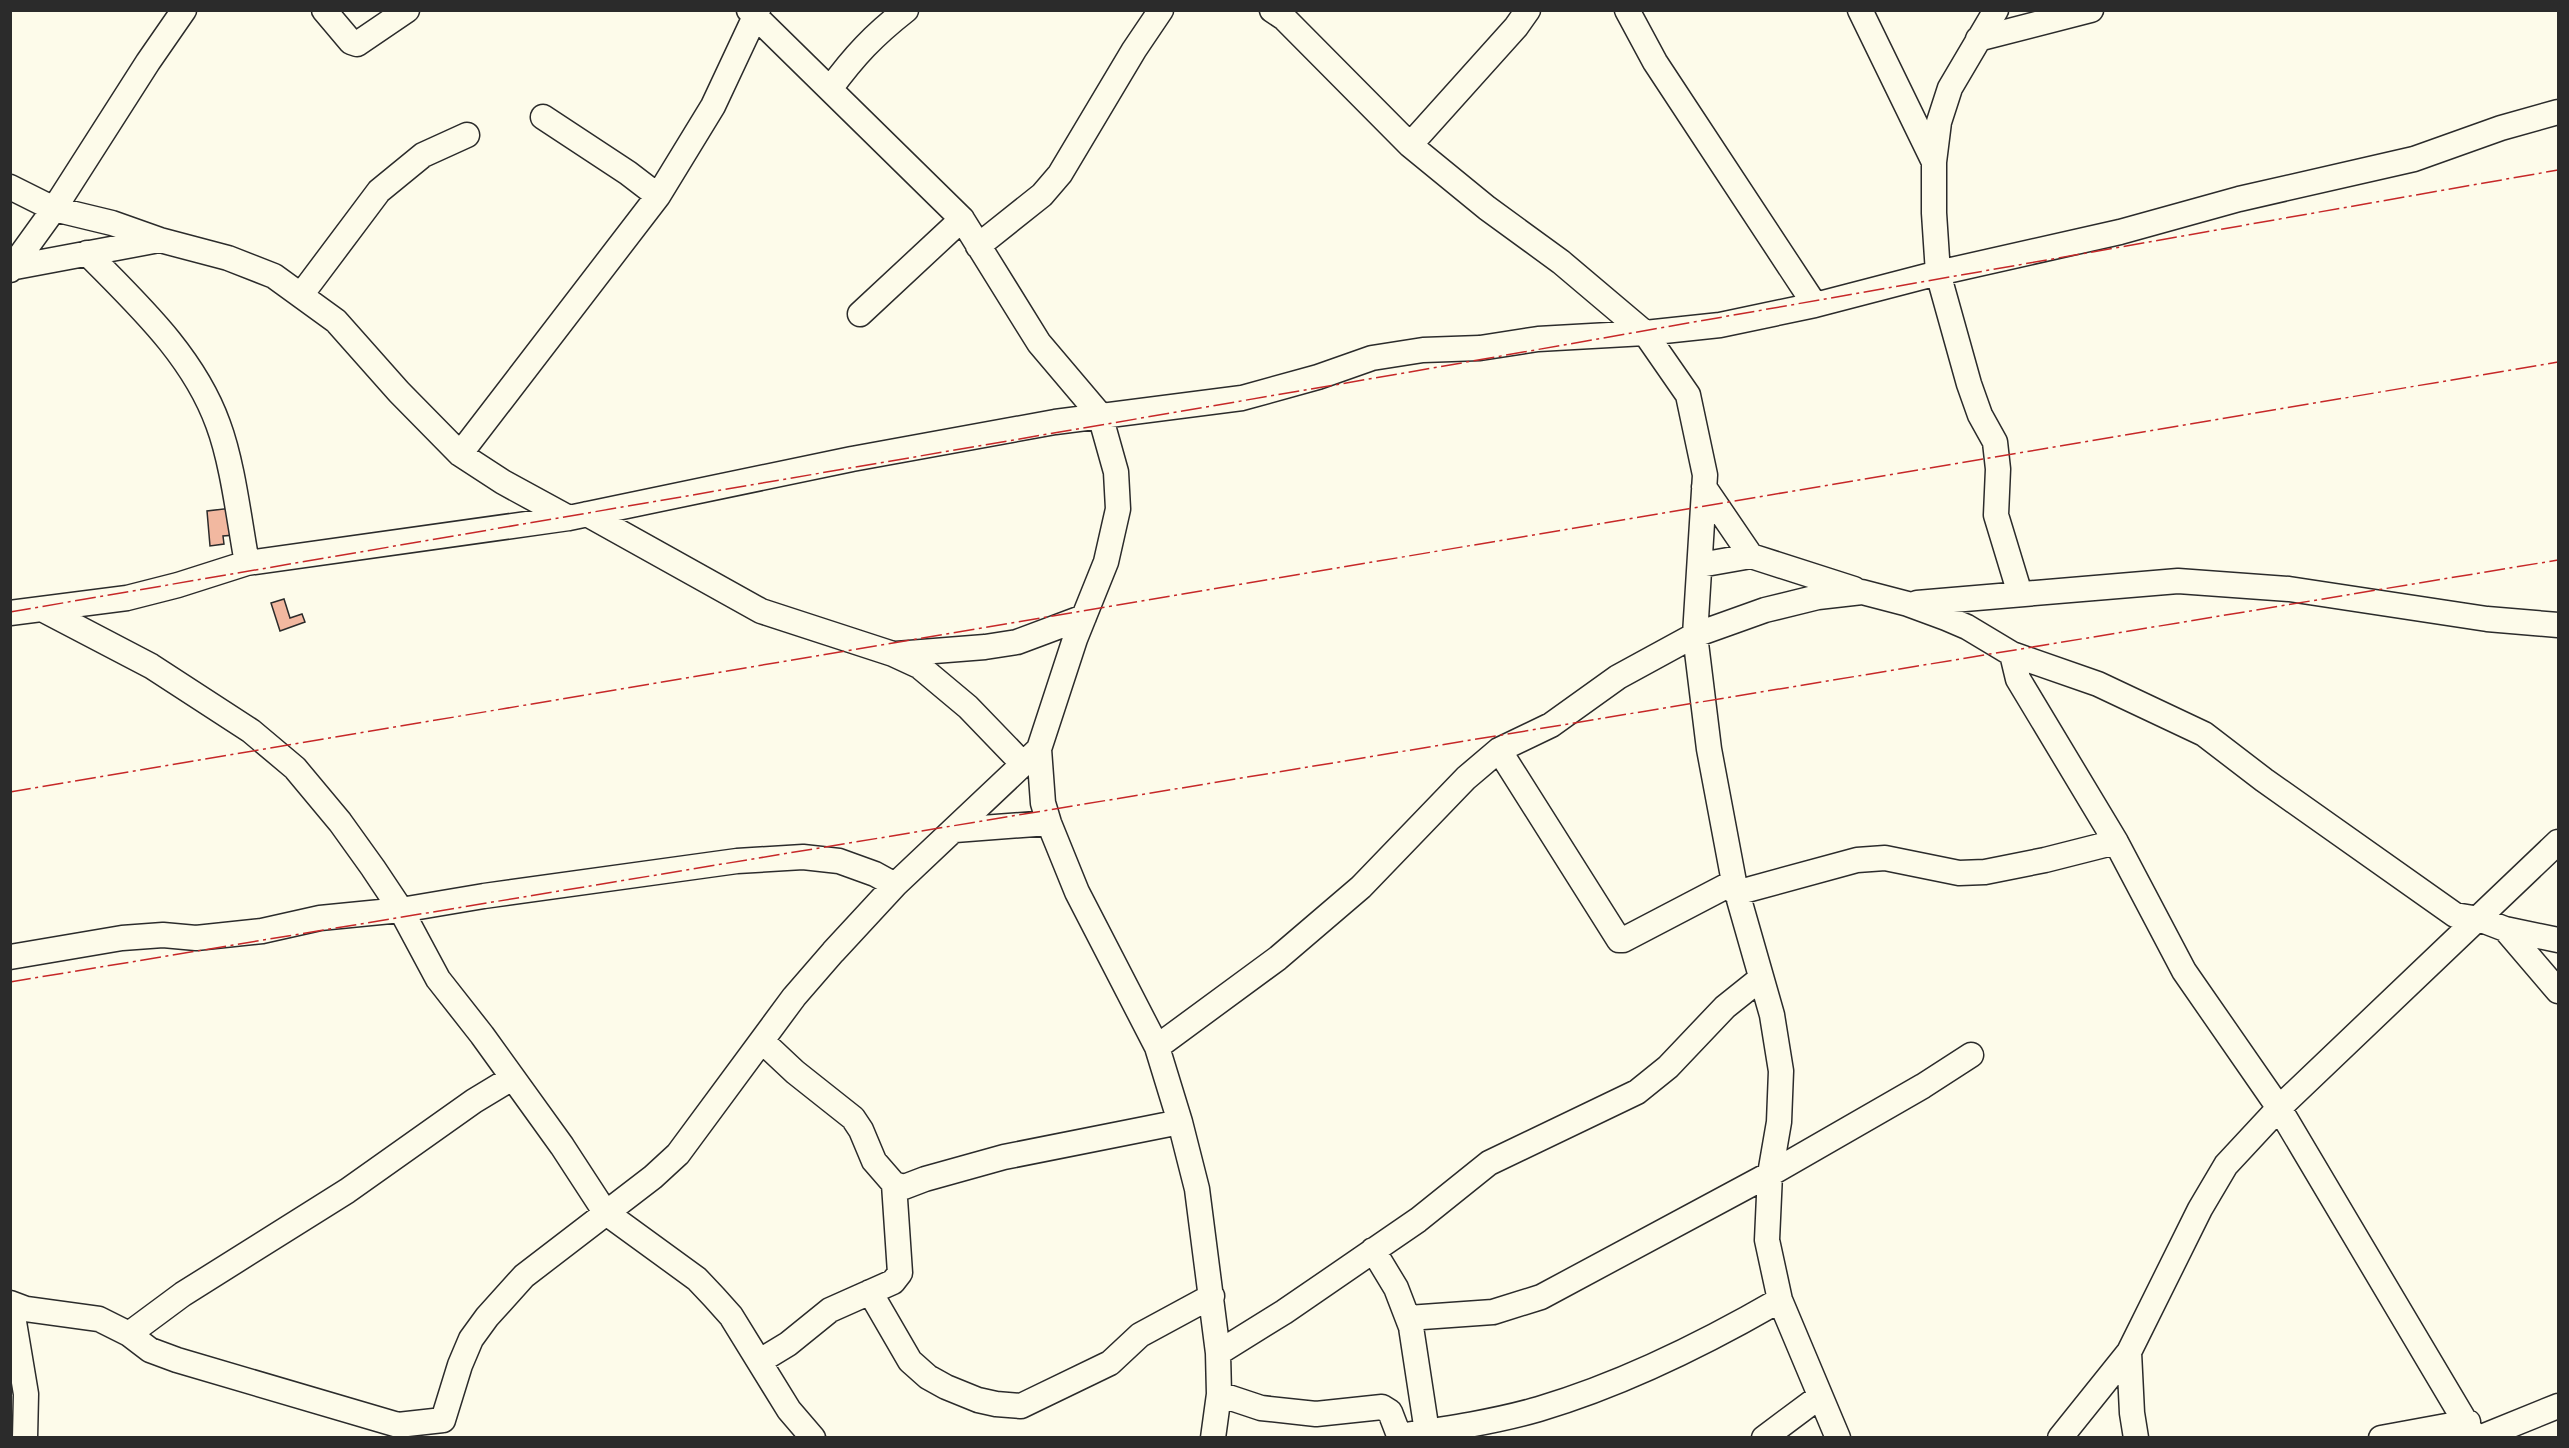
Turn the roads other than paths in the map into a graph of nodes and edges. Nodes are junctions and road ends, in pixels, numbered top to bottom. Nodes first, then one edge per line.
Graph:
1 (184, 10) edge
2 (324, 10) edge
3 (407, 10) edge
4 (906, 10) edge
5 (1161, 10) edge
6 (1272, 10) edge
7 (1528, 10) edge
8 (1627, 10) edge
9 (1860, 10) edge
10 (1996, 10) edge
11 (2091, 10) edge
12 (753, 13) edge
13 (1978, 39) junction
14 (830, 89) junction
15 (2559, 112) edge
16 (543, 117) dead end
17 (467, 135) dead end
18 (1410, 145) junction
19 (1934, 162) junction
20 (10, 187) edge
21 (658, 196) junction
22 (54, 209) junction
23 (962, 219) junction
24 (159, 240) junction
25 (978, 246) junction
26 (87, 253) junction
27 (11, 269) edge
28 (1938, 273) junction
29 (301, 295) junction
30 (1815, 305) junction
31 (860, 314) dead end
32 (1645, 333) junction
33 (1101, 415) junction
34 (460, 454) junction
35 (1704, 488) junction
36 (578, 516) junction
37 (1751, 556) junction
38 (247, 564) junction
39 (1700, 565) junction
40 (1863, 592) junction
41 (2020, 594) junction
42 (1908, 604) junction
43 (42, 609) junction
44 (10, 613) edge
45 (1084, 617) junction
46 (2559, 625) edge
47 (1695, 635) junction
48 (894, 654) junction
49 (2012, 654) junction
50 (1499, 750) junction
51 (1031, 756) junction
52 (1048, 823) junction
53 (955, 830) junction
54 (2116, 842) junction
55 (2559, 842) edge
56 (895, 885) junction
57 (1735, 888) junction
58 (401, 910) junction
59 (2479, 919) junction
60 (2505, 929) junction
61 (2559, 940) edge
62 (10, 957) edge
63 (1760, 979) junction
64 (2559, 991) edge
65 (762, 1041) junction
66 (1157, 1047) junction
67 (1971, 1055) dead end
68 (512, 1078) junction
69 (2279, 1108) junction
70 (1180, 1122) junction
71 (1770, 1174) junction
72 (894, 1184) junction
73 (605, 1212) junction
74 (1373, 1250) junction
75 (870, 1292) junction
76 (1212, 1296) junction
77 (1780, 1300) junction
78 (11, 1303) edge
79 (1408, 1318) junction
80 (129, 1334) junction
81 (2129, 1352) junction
82 (1218, 1353) junction
83 (760, 1361) junction
84 (1219, 1395) junction
85 (1819, 1397) junction
86 (2559, 1406) edge
87 (450, 1429) edge
88 (394, 1431) edge
89 (1427, 1432) junction
90 (2474, 1432) edge
91 (25, 1437) edge
92 (813, 1437) edge
93 (1212, 1437) edge
94 (1400, 1437) edge
95 (1764, 1437) edge
96 (1838, 1437) edge
97 (2060, 1437) edge
98 (2136, 1437) edge
99 (2381, 1437) edge

1 - 22 street
2 - 3 street
4 - 14 street
5 - 25 street
6 - 18 street
7 - 18 street
8 - 30 street
9 - 19 street
10 - 13 street
11 - 13 street
12 - 14 street
12 - 21 street
13 - 19 street
14 - 23 street
15 - 28 street
16 - 21 street
17 - 29 street
18 - 32 street
19 - 28 street
20 - 22 street
21 - 34 street
22 - 24 street
22 - 27 street
23 - 25 street
23 - 31 street
24 - 26 street
24 - 29 street
25 - 33 street
26 - 27 street
26 - 38 street
28 - 30 street
28 - 41 street
29 - 34 street
30 - 32 street
32 - 33 street
32 - 35 street
33 - 36 street
33 - 45 street
34 - 36 street
35 - 37 street
35 - 39 street
36 - 38 street
36 - 48 street
37 - 39 street
37 - 40 street
38 - 43 street
39 - 47 street
40 - 42 street
40 - 47 street
41 - 42 street
41 - 46 street
42 - 49 street
43 - 44 street
43 - 58 street
45 - 48 street
45 - 51 street
47 - 50 street
47 - 57 street
48 - 51 street
49 - 54 street
49 - 59 street
50 - 57 street
50 - 66 street
51 - 52 street
51 - 53 street
52 - 53 street
52 - 66 street
53 - 56 street
54 - 57 street
54 - 69 street
55 - 59 street
56 - 58 street
56 - 65 street
57 - 63 street
58 - 62 street
58 - 68 street
59 - 60 street
59 - 69 street
60 - 61 street
60 - 64 street
63 - 71 street
63 - 74 street
65 - 72 street
65 - 73 street
66 - 70 street
67 - 71 street
68 - 73 street
68 - 80 street
69 - 81 street
69 - 90 street
70 - 72 street
70 - 76 street
71 - 77 street
71 - 79 street
72 - 75 street
73 - 83 street
73 - 87 street
74 - 79 street
74 - 82 street
75 - 76 street
75 - 83 street
76 - 82 street
77 - 85 street
77 - 89 street
78 - 80 street
78 - 91 street
79 - 89 street
80 - 88 street
81 - 97 street
81 - 98 street
82 - 84 street
83 - 92 street
84 - 93 street
84 - 94 street
85 - 95 street
85 - 96 street
86 - 90 street
87 - 88 street
89 - 94 street
90 - 99 street

